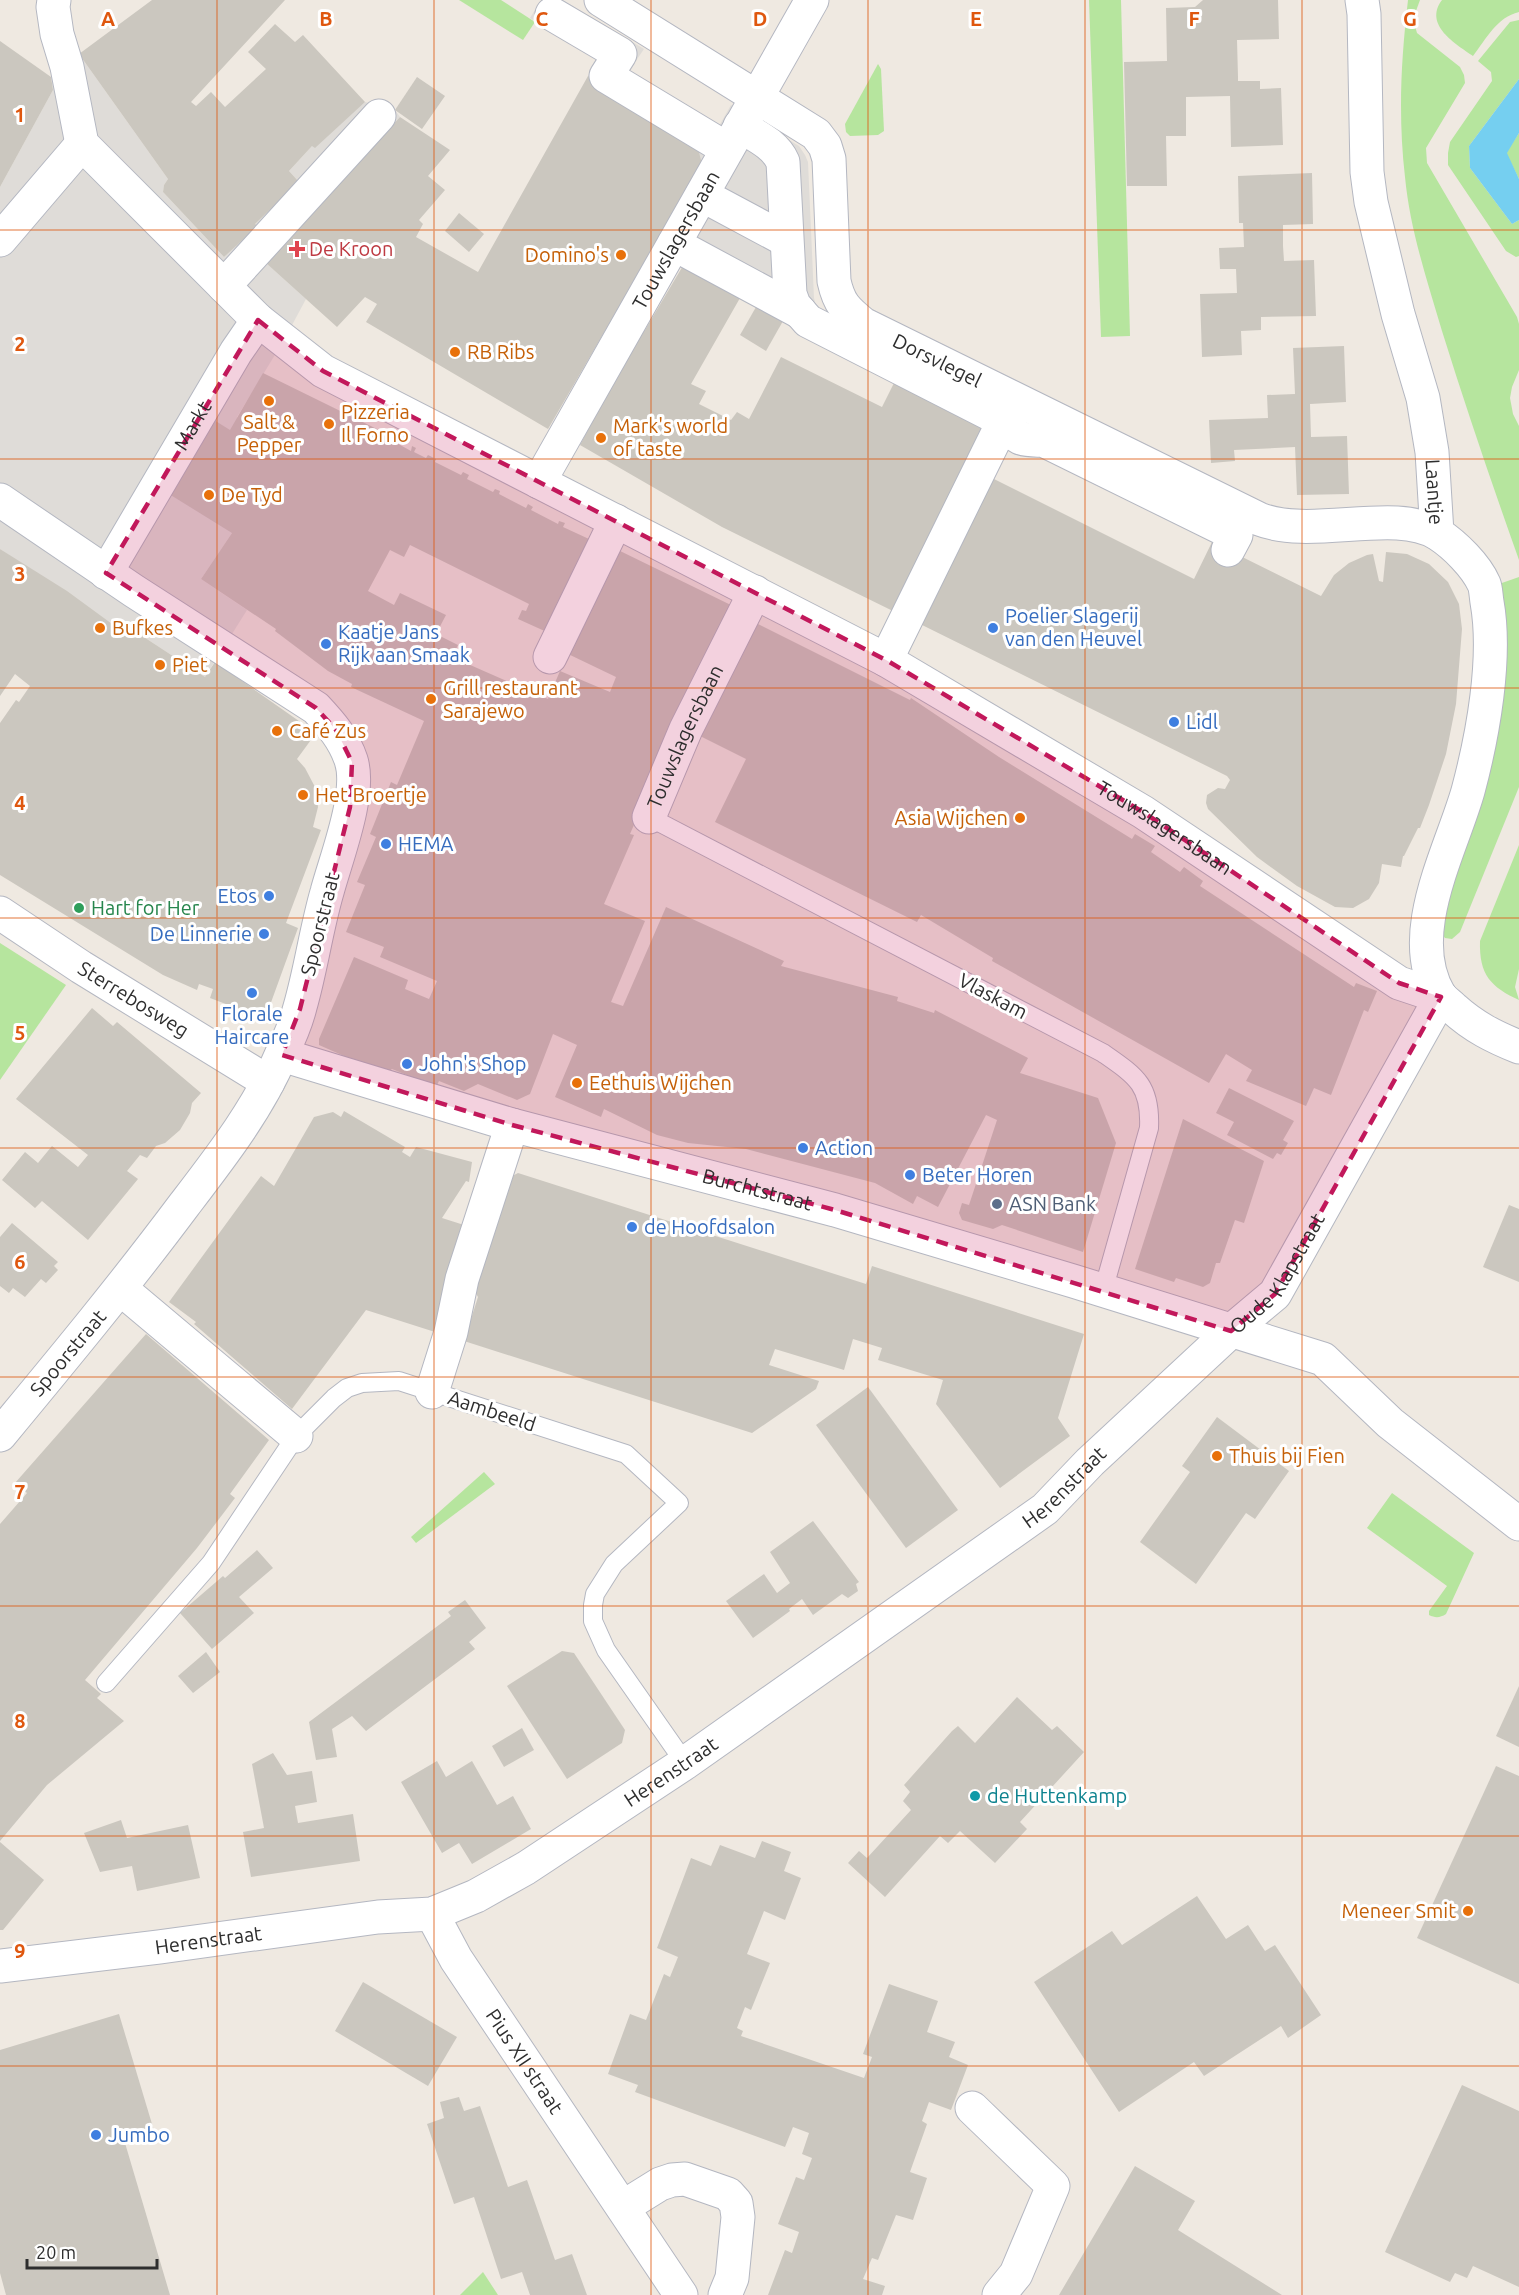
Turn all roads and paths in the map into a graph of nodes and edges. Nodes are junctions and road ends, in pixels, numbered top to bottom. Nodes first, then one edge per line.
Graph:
1 (54, 0) edge
2 (601, 0) edge
3 (812, 0) edge
4 (1362, 0) edge
5 (552, 14) dead end
6 (756, 97) junction
7 (379, 116) dead end
8 (734, 137) junction
9 (82, 144) junction
10 (702, 195) junction
11 (0, 239) edge
12 (786, 240) junction
13 (674, 244) junction
14 (224, 286) junction
15 (800, 312) junction
16 (258, 320) junction
17 (1010, 410) junction
18 (539, 482) junction
19 (0, 500) edge
20 (616, 521) junction
21 (1437, 533) junction
22 (1228, 550) dead end
23 (106, 573) junction
24 (755, 592) junction
25 (550, 657) dead end
26 (886, 660) junction
27 (649, 817) joint
28 (0, 913) edge
29 (1441, 997) junction
30 (1519, 1047) edge
31 (275, 1069) junction
32 (512, 1125) junction
33 (121, 1289) junction
34 (1102, 1291) junction
35 (1231, 1331) junction
36 (432, 1392) junction
37 (0, 1435) edge
38 (296, 1436) junction
39 (1519, 1524) edge
40 (106, 1683) dead end
41 (684, 1763) junction
42 (432, 1914) junction
43 (0, 1966) edge
44 (972, 2108) dead end
45 (623, 2207) junction
46 (681, 2295) edge
47 (725, 2295) edge
48 (999, 2295) edge

1 - 9 street
2 - 6 street, Dorsvlegel
3 - 6 street, Touwslagersbaan
4 - 21 street, Laantje
5 - 8 street
6 - 8 street, Touwslagersbaan
6 - 17 street, Dorsvlegel
7 - 14 street
8 - 10 street, Touwslagersbaan
8 - 12 street
9 - 11 street
9 - 14 street
10 - 12 street
10 - 13 street, Touwslagersbaan
12 - 15 street
13 - 15 street, Dorsvlegel
13 - 18 street, Touwslagersbaan
14 - 16 street
15 - 17 street, Dorsvlegel
16 - 18 street, Touwslagersbaan
16 - 23 street, Markt
17 - 21 street, Dorsvlegel
17 - 22 street, Dorsvlegel
17 - 26 street
18 - 20 street, Touwslagersbaan
19 - 23 street, Spoorstraat
20 - 24 street, Touwslagersbaan
20 - 25 street
21 - 29 street, Laantje
23 - 31 street, Spoorstraat
24 - 26 street, Touwslagersbaan
24 - 27 street, Touwslagersbaan
26 - 29 street, Touwslagersbaan
27 - 34 lane, Vlaskam
28 - 31 street, Sterrebosweg
29 - 30 street
29 - 35 street, Oude Klapstraat
31 - 32 street, Burchtstraat
31 - 33 street, Spoorstraat
32 - 34 street, Burchtstraat
32 - 36 street
33 - 37 street, Spoorstraat
33 - 38 street
34 - 35 street, Burchtstraat
35 - 39 street, Oude Klapstraat
35 - 41 street, Herenstraat
36 - 38 lane, Aambeeld
36 - 41 lane, Aambeeld
38 - 40 lane, Aambeeld
41 - 42 street, Herenstraat
42 - 43 street, Herenstraat
42 - 45 street, Pius XII straat
44 - 48 street
45 - 46 street, Pius XII straat
45 - 47 street

